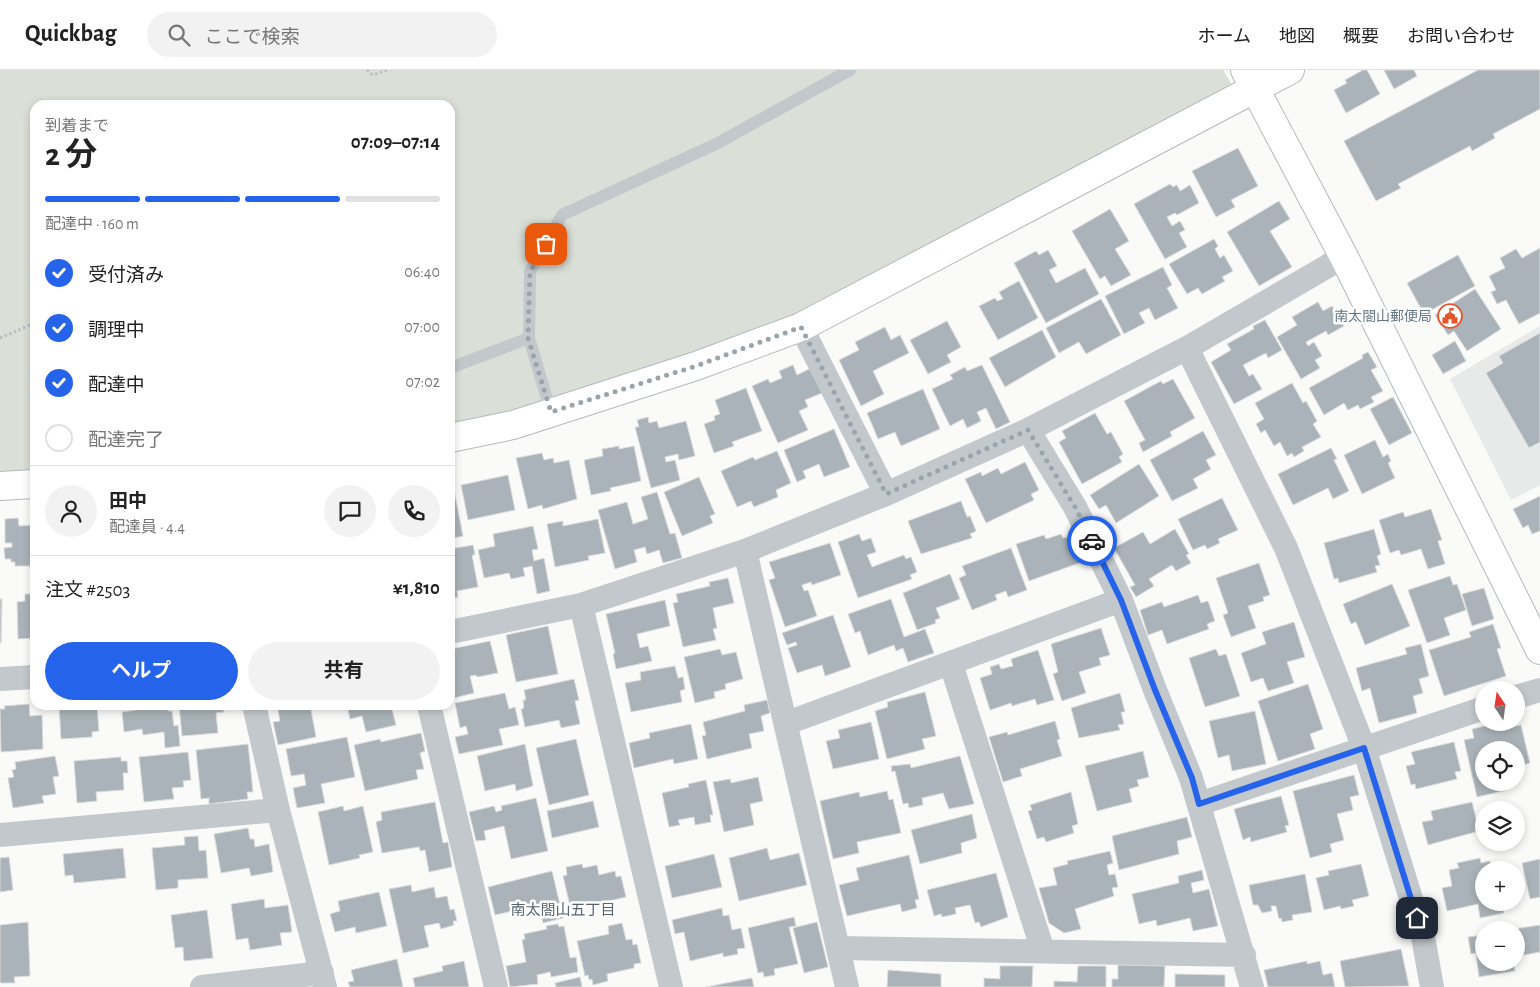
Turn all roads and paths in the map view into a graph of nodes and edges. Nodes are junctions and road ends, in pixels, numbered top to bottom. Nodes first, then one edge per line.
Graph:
1 (367, 70) edge
2 (387, 70) edge
3 (850, 70) edge
4 (1290, 70) edge
5 (1251, 79) edge
6 (1343, 255) junction
7 (30, 325) edge
8 (801, 327) junction
9 (0, 338) edge
10 (528, 338) junction
11 (1187, 348) junction
12 (455, 366) edge
13 (551, 412) junction
14 (1028, 430) junction
15 (455, 437) edge
16 (30, 484) edge
17 (0, 486) edge
18 (886, 494) junction
19 (745, 551) junction
20 (1121, 600) junction
21 (581, 605) junction
22 (455, 631) edge
23 (1540, 650) edge
24 (951, 664) junction
25 (30, 677) edge
26 (0, 679) edge
27 (1540, 690) edge
28 (1525, 694) edge
29 (255, 710) edge
30 (430, 710) edge
31 (1475, 711) edge
32 (786, 723) junction
33 (1364, 748) junction
34 (1199, 804) junction
35 (278, 810) junction
36 (0, 835) edge
37 (838, 948) junction
38 (1043, 951) junction
39 (1244, 955) junction
40 (324, 980) edge
41 (202, 987) edge
42 (496, 987) edge
43 (671, 987) edge
44 (847, 987) edge
45 (1252, 987) edge
46 (1432, 987) edge

1 - 2 path
3 - 10 lane
4 - 5 street
5 - 6 street
5 - 8 street
6 - 11 street
6 - 23 street
7 - 9 path
8 - 13 street
8 - 18 street
10 - 12 lane
10 - 13 lane
11 - 14 street
11 - 33 street
13 - 15 street
14 - 18 street
14 - 20 street
16 - 17 street
18 - 19 street
19 - 21 street
19 - 32 street
20 - 24 street
20 - 34 street
21 - 22 street
21 - 43 street
24 - 32 street
24 - 38 street
25 - 26 street
27 - 28 street
29 - 35 street
30 - 42 street
31 - 33 street
32 - 37 street
33 - 34 street
33 - 46 street
34 - 39 street
35 - 36 street
35 - 40 street
37 - 38 street
37 - 44 street
38 - 39 street
39 - 45 street
40 - 41 street

